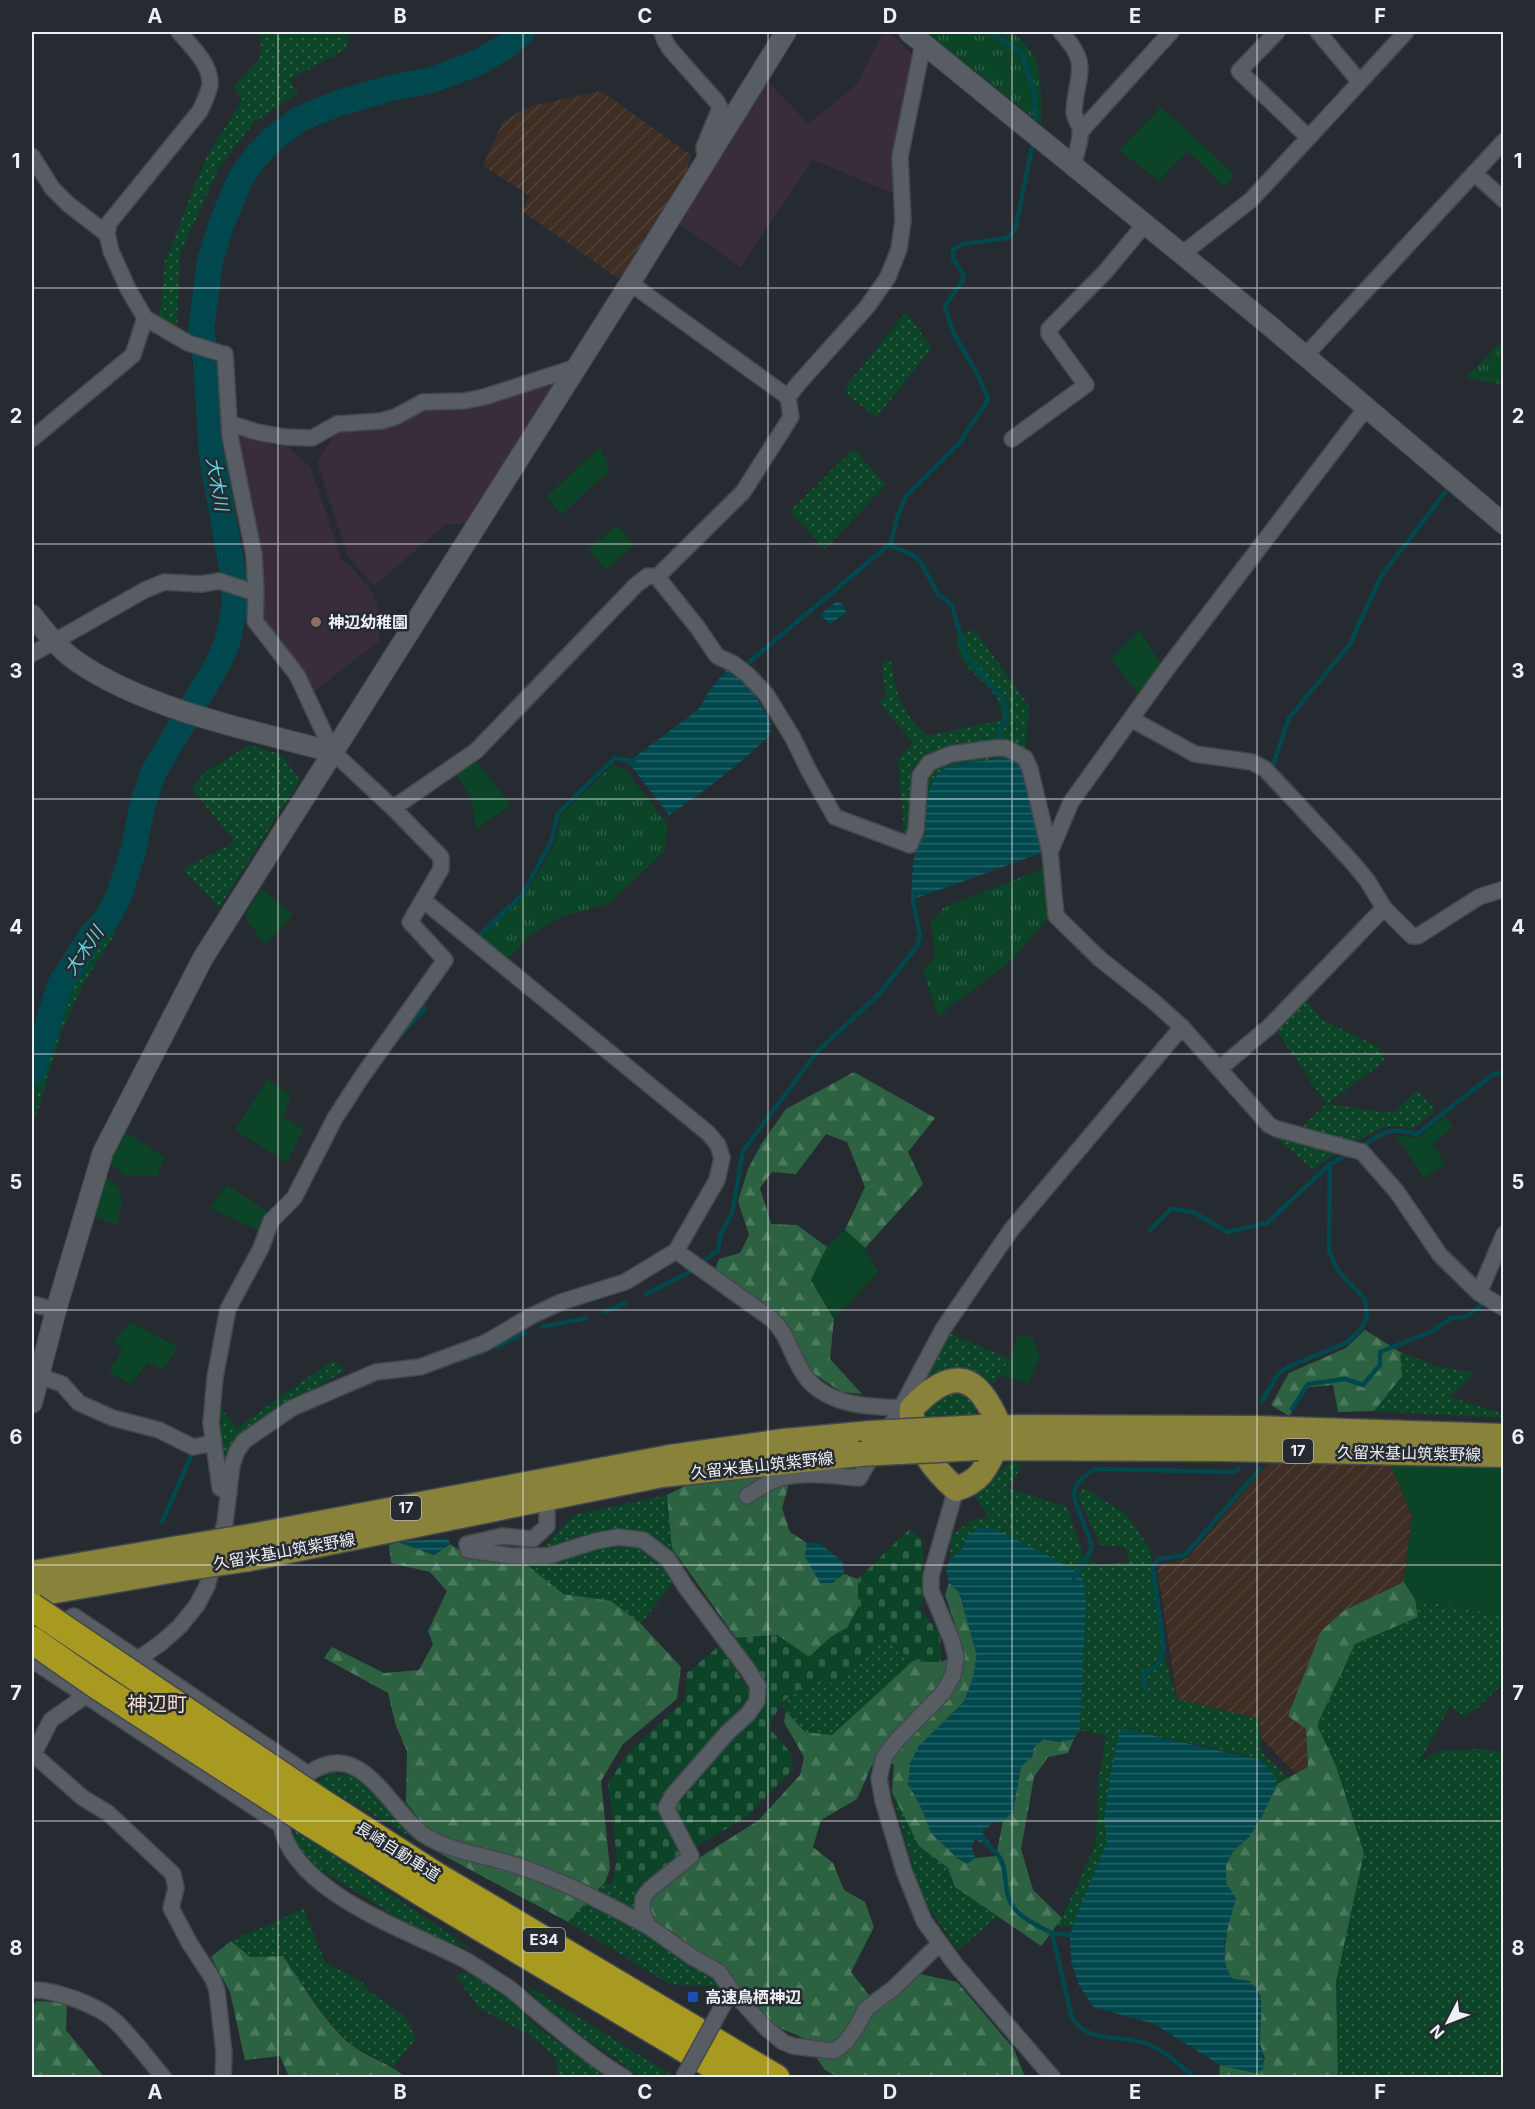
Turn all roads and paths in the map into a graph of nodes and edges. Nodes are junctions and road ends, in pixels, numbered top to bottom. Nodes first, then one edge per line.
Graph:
1 (179, 32) edge
2 (662, 32) edge
3 (786, 32) edge
4 (1061, 32) edge
5 (1171, 32) edge
6 (1277, 32) edge
7 (1318, 32) edge
8 (1406, 32) edge
9 (916, 38) edge
10 (1359, 81) junction
11 (1081, 131) junction
12 (1308, 137) junction
13 (1503, 141) edge
14 (32, 156) edge
15 (706, 161) junction
16 (1073, 166) junction
17 (1474, 173) junction
18 (1503, 200) edge
19 (1145, 225) junction
20 (106, 234) junction
21 (1182, 254) junction
22 (630, 283) junction
23 (146, 318) junction
24 (1305, 356) junction
25 (577, 367) junction
26 (788, 398) junction
27 (1366, 408) junction
28 (229, 423) junction
29 (32, 439) edge
30 (1012, 439) dead end
31 (1503, 524) edge
32 (657, 577) junction
33 (254, 592) junction
34 (32, 615) edge
35 (56, 642) junction
36 (32, 654) edge
37 (1131, 719) junction
38 (333, 752) junction
39 (393, 808) junction
40 (1050, 852) junction
41 (1503, 889) edge
42 (423, 900) junction
43 (1384, 908) junction
44 (1182, 1027) junction
45 (1219, 1069) junction
46 (1503, 1234) edge
47 (676, 1251) junction
48 (1479, 1293) junction
49 (32, 1304) edge
50 (1503, 1308) edge
51 (56, 1310) junction
52 (39, 1376) junction
53 (32, 1403) edge
54 (907, 1408) junction
55 (1503, 1436) edge
56 (989, 1437) junction
57 (213, 1443) junction
58 (1503, 1455) edge
59 (956, 1489) junction
60 (229, 1493) junction
61 (747, 1496) dead end
62 (547, 1500) junction
63 (250, 1548) junction
64 (183, 1558) junction
65 (32, 1573) edge
66 (32, 1595) edge
67 (32, 1607) edge
68 (32, 1640) edge
69 (32, 1660) edge
70 (137, 1660) junction
71 (84, 1696) junction
72 (33, 1753) edge
73 (302, 1804) junction
74 (648, 1926) junction
75 (939, 1944) junction
76 (32, 1990) edge
77 (730, 1994) junction
78 (164, 2078) edge
79 (223, 2078) edge
80 (626, 2078) edge
81 (682, 2078) edge
82 (734, 2078) edge
83 (776, 2078) edge
84 (1053, 2078) edge

1 - 20 street
2 - 15 street
3 - 15 street
4 - 11 street
5 - 11 street
6 - 12 street
7 - 10 street
8 - 10 street
9 - 16 street
9 - 26 street
10 - 12 street
11 - 16 street
12 - 21 street
13 - 17 street
14 - 20 street
15 - 22 street
16 - 19 street
17 - 18 street
17 - 24 street
19 - 21 street
19 - 30 street
20 - 23 street
21 - 24 street
22 - 25 street
22 - 26 street
23 - 28 street
23 - 29 street
24 - 27 street
25 - 28 street
25 - 38 street
26 - 32 street
27 - 31 street
27 - 37 street
28 - 33 street
32 - 39 street
32 - 40 street
33 - 35 street
33 - 38 street
34 - 35 street
35 - 36 street
35 - 38 street
37 - 40 street
37 - 43 street
38 - 39 street
38 - 51 street
39 - 42 street
40 - 44 street
41 - 43 street
42 - 47 street
42 - 57 street
43 - 45 street
44 - 45 street
44 - 54 street
45 - 48 street
46 - 48 street
47 - 54 street
47 - 60 street
48 - 50 street
49 - 51 street
51 - 52 street
52 - 53 street
52 - 57 street
54 - 56 main road
54 - 59 main road
54 - 61 street
55 - 56 main road, 久留米基山筑紫野線 / 17
56 - 58 main road, 久留米基山筑紫野線 / 17
56 - 59 main road
56 - 62 main road, 久留米基山筑紫野線 / 17, bridge
56 - 63 main road, 久留米基山筑紫野線 / 17, bridge
57 - 60 street
59 - 75 street
60 - 70 street
62 - 63 main road, 久留米基山筑紫野線 / 17
62 - 74 street
63 - 64 main road, 久留米基山筑紫野線 / 17, bridge
64 - 65 main road, 久留米基山筑紫野線 / 17
64 - 66 main road, 久留米基山筑紫野線 / 17
67 - 73 highway, 長崎自動車道 / E34, bridge
68 - 70 street
68 - 73 highway, 長崎自動車道 / E34, bridge
69 - 71 street
70 - 71 street
70 - 73 street
71 - 72 street
71 - 73 street
72 - 79 street
73 - 74 street
73 - 80 street
73 - 82 highway, 長崎自動車道 / E34
73 - 83 highway, 長崎自動車道 / E34
74 - 77 street
75 - 77 street
75 - 84 street
76 - 78 street
77 - 81 street, bridge

